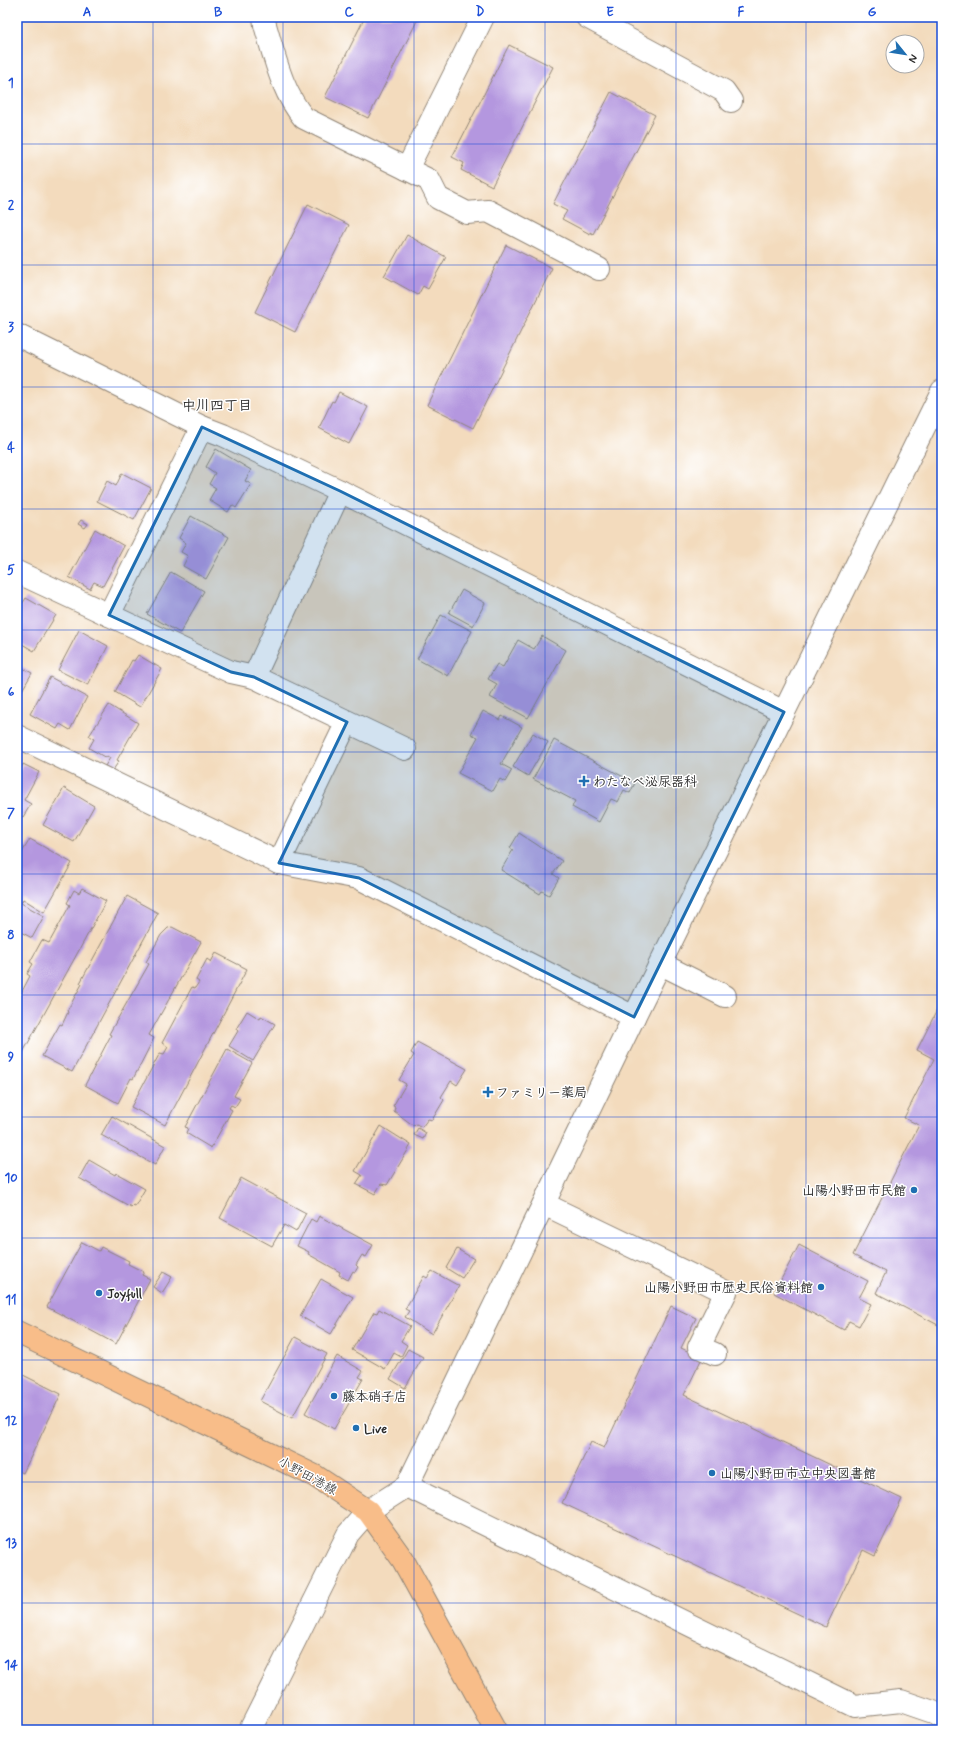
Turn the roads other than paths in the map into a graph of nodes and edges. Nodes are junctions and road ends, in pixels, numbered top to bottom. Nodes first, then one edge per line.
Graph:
1 (264, 17) edge
2 (483, 17) edge
3 (587, 17) edge
4 (731, 101) dead end
5 (407, 169) junction
6 (599, 268) dead end
7 (17, 335) edge
8 (942, 391) edge
9 (202, 427) junction
10 (340, 491) junction
11 (17, 572) edge
12 (108, 615) junction
13 (254, 677) junction
14 (784, 712) junction
15 (347, 722) junction
16 (17, 736) edge
17 (405, 749) dead end
18 (279, 863) junction
19 (661, 964) junction
20 (725, 996) dead end
21 (634, 1017) junction
22 (544, 1204) junction
23 (17, 1332) edge
24 (714, 1354) dead end
25 (407, 1486) junction
26 (368, 1511) junction
27 (942, 1717) edge
28 (250, 1730) edge
29 (496, 1730) edge

1 - 5 street
2 - 5 street
3 - 4 street
5 - 6 street
7 - 9 street
8 - 14 street
9 - 10 street
9 - 12 street
10 - 13 street
10 - 14 street
11 - 12 street
12 - 13 street
13 - 15 street
14 - 19 street
15 - 17 street
15 - 18 street
16 - 18 street
18 - 21 street
19 - 20 street
19 - 21 street
21 - 22 street
22 - 24 street
22 - 25 street
23 - 26 main road, 小野田港線
25 - 26 street
25 - 27 street
26 - 28 street
26 - 29 main road, 小野田港線

